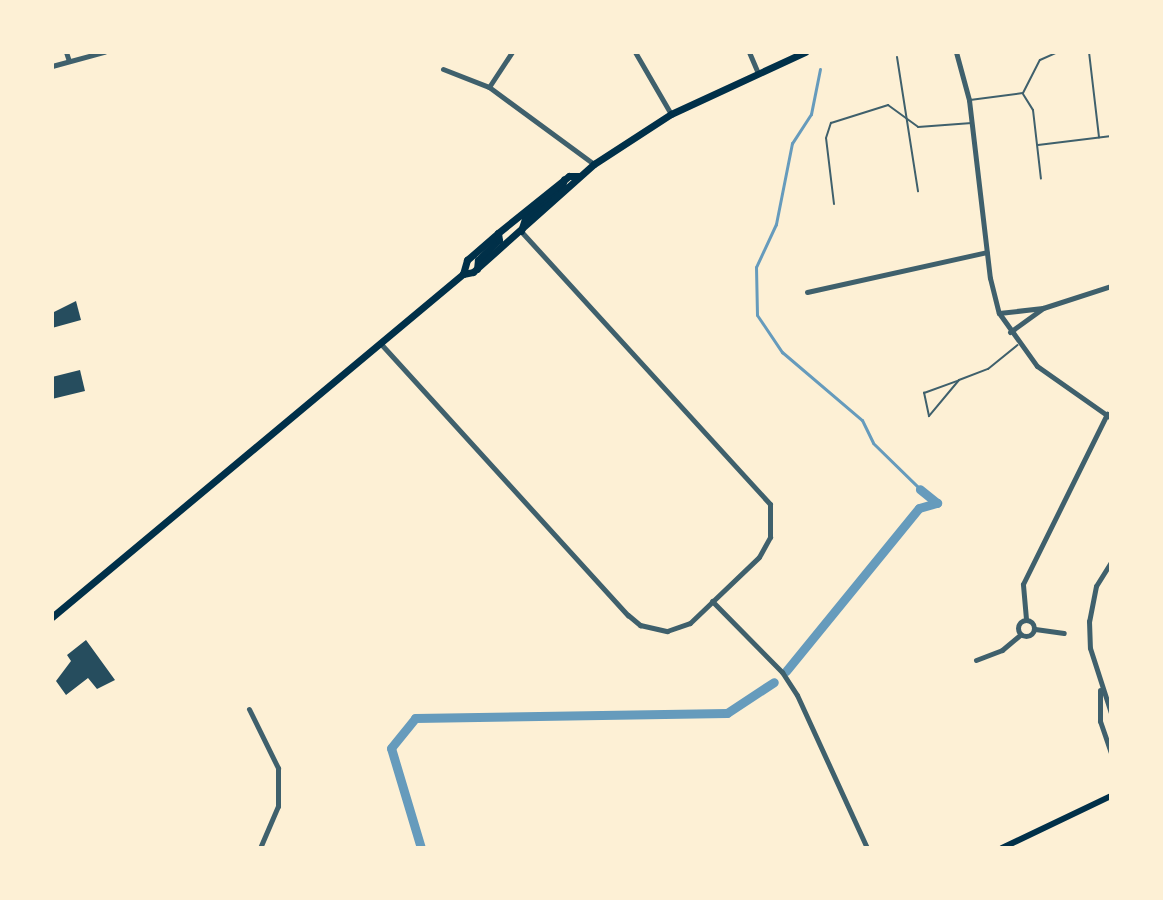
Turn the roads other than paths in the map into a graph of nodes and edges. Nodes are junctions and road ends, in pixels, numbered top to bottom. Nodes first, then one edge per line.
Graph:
1 (66, 52) edge
2 (104, 52) edge
3 (512, 52) edge
4 (635, 52) edge
5 (749, 52) edge
6 (805, 52) edge
7 (956, 52) edge
8 (1058, 52) edge
9 (1089, 52) edge
10 (897, 57) dead end
11 (69, 61) junction
12 (52, 66) edge
13 (443, 69) dead end
14 (757, 71) junction
15 (489, 87) junction
16 (1023, 93) junction
17 (969, 100) junction
18 (671, 114) junction
19 (911, 121) junction
20 (972, 123) junction
21 (1111, 136) edge
22 (1099, 137) junction
23 (1037, 146) junction
24 (594, 164) junction
25 (579, 176) junction
26 (564, 179) junction
27 (1041, 179) dead end
28 (918, 191) dead end
29 (834, 204) dead end
30 (521, 231) junction
31 (498, 233) junction
32 (987, 252) junction
33 (477, 269) junction
34 (463, 274) junction
35 (1111, 286) edge
36 (807, 292) dead end
37 (1043, 308) junction
38 (999, 313) junction
39 (1010, 332) junction
40 (381, 344) junction
41 (1018, 345) junction
42 (959, 380) junction
43 (1109, 416) edge
44 (1111, 562) edge
45 (712, 601) junction
46 (52, 617) edge
47 (1026, 619) junction
48 (1035, 629) junction
49 (1064, 633) dead end
50 (1020, 635) junction
51 (976, 660) dead end
52 (1100, 689) junction
53 (249, 709) dead end
54 (1111, 713) edge
55 (1111, 753) edge
56 (1111, 796) edge
57 (260, 848) edge
58 (867, 848) edge
59 (1002, 848) edge

1 - 11 street
2 - 11 street
3 - 15 street
4 - 18 street
5 - 14 street
6 - 14 main road
7 - 17 street
8 - 16 lane
9 - 22 lane
10 - 19 lane
11 - 12 street
13 - 15 street
14 - 18 main road
15 - 24 street
16 - 17 lane
16 - 23 lane
17 - 20 street
18 - 24 main road
19 - 20 lane
19 - 28 lane
19 - 29 lane
20 - 32 street
21 - 22 lane
22 - 23 lane
23 - 27 lane
24 - 25 main road
25 - 26 main road
25 - 30 main road
26 - 30 main road
26 - 31 main road
30 - 33 main road
30 - 45 street
31 - 33 main road
31 - 34 main road
32 - 36 street
32 - 38 street
33 - 34 main road
34 - 40 main road
35 - 37 street
37 - 38 street
37 - 39 street
38 - 39 street
39 - 41 street
40 - 45 street
40 - 46 main road
41 - 42 lane
41 - 43 street
42 - 42 lane
43 - 47 street
44 - 52 street
45 - 58 street
47 - 48 street
47 - 50 street
48 - 49 street
48 - 50 street
50 - 51 street
52 - 54 street
52 - 55 street
53 - 57 street
56 - 59 main road

